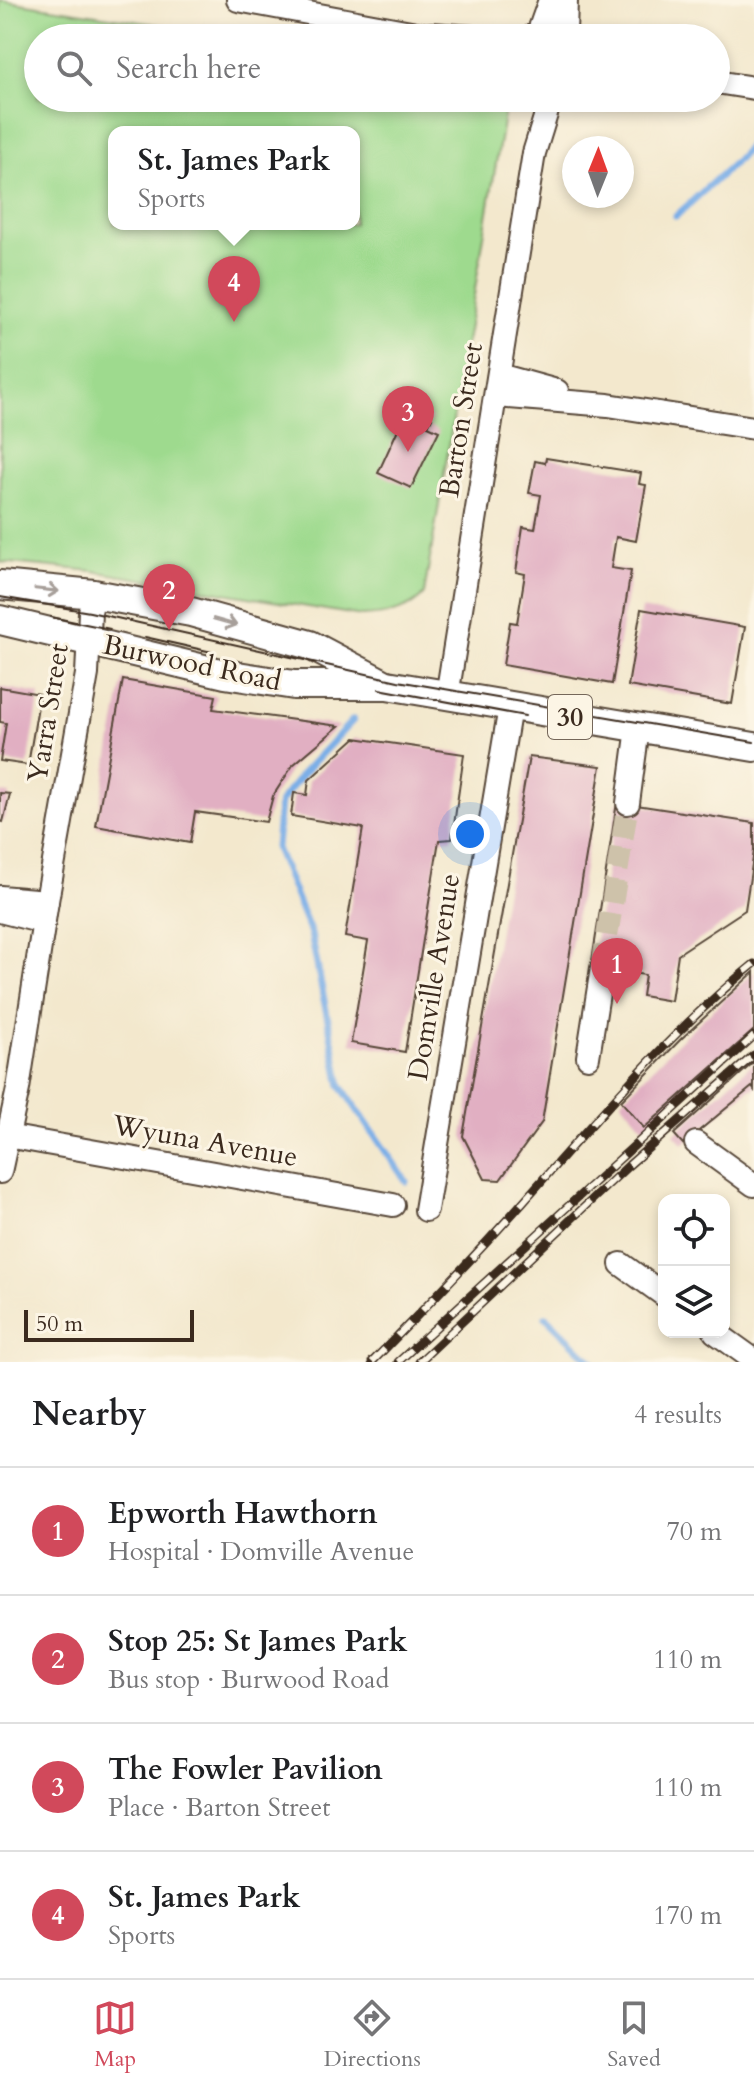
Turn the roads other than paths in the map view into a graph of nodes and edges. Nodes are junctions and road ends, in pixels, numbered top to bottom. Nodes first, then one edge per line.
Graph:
1 (238, 0) edge
2 (550, 0) edge
3 (566, 0) edge
4 (370, 24) edge
5 (539, 24) edge
6 (567, 24) edge
7 (730, 84) edge
8 (754, 88) edge
9 (534, 112) edge
10 (547, 112) edge
11 (534, 153) junction
12 (497, 385) junction
13 (754, 428) edge
14 (0, 585) edge
15 (94, 594) junction
16 (0, 620) edge
17 (90, 642) junction
18 (387, 685) junction
19 (447, 696) junction
20 (510, 707) junction
21 (638, 728) junction
22 (754, 747) edge
23 (628, 803) tunnel mouth
24 (0, 897) edge
25 (0, 911) edge
26 (45, 912) junction
27 (602, 968) tunnel mouth
28 (588, 1057) dead end
29 (7, 1136) junction
30 (696, 1143) dead end
31 (0, 1172) edge
32 (754, 1185) edge
33 (393, 1205) dead end
34 (426, 1210) dead end
35 (621, 1264) dead end
36 (658, 1291) edge
37 (723, 1338) edge
38 (754, 1360) edge

1 - 4 street
2 - 5 street
3 - 6 street
7 - 8 street
9 - 11 street, Barton Street
10 - 11 street, Barton Street
11 - 12 street, Barton Street
12 - 13 street
12 - 19 street, Barton Street
14 -> 15 main road, Burwood Road / 30
15 - 17 street, Yarra Street
15 -> 18 main road, Burwood Road / 30
16 - 17 main road, Burwood Road / 30
17 - 18 main road, Burwood Road / 30
17 - 26 street, Yarra Street
18 - 19 main road, Burwood Road / 30
19 - 20 main road, Burwood Road / 30
20 - 21 main road, Burwood Road / 30
20 - 34 street, Domville Avenue
21 - 22 main road, Burwood Road / 30
21 - 23 street
24 - 26 street
25 - 26 street
26 - 29 street, Yarra Street
27 - 28 street
29 - 31 street, Yarra Street
29 - 33 street, Wyuna Avenue
30 - 32 street
35 - 36 street
37 - 38 street

